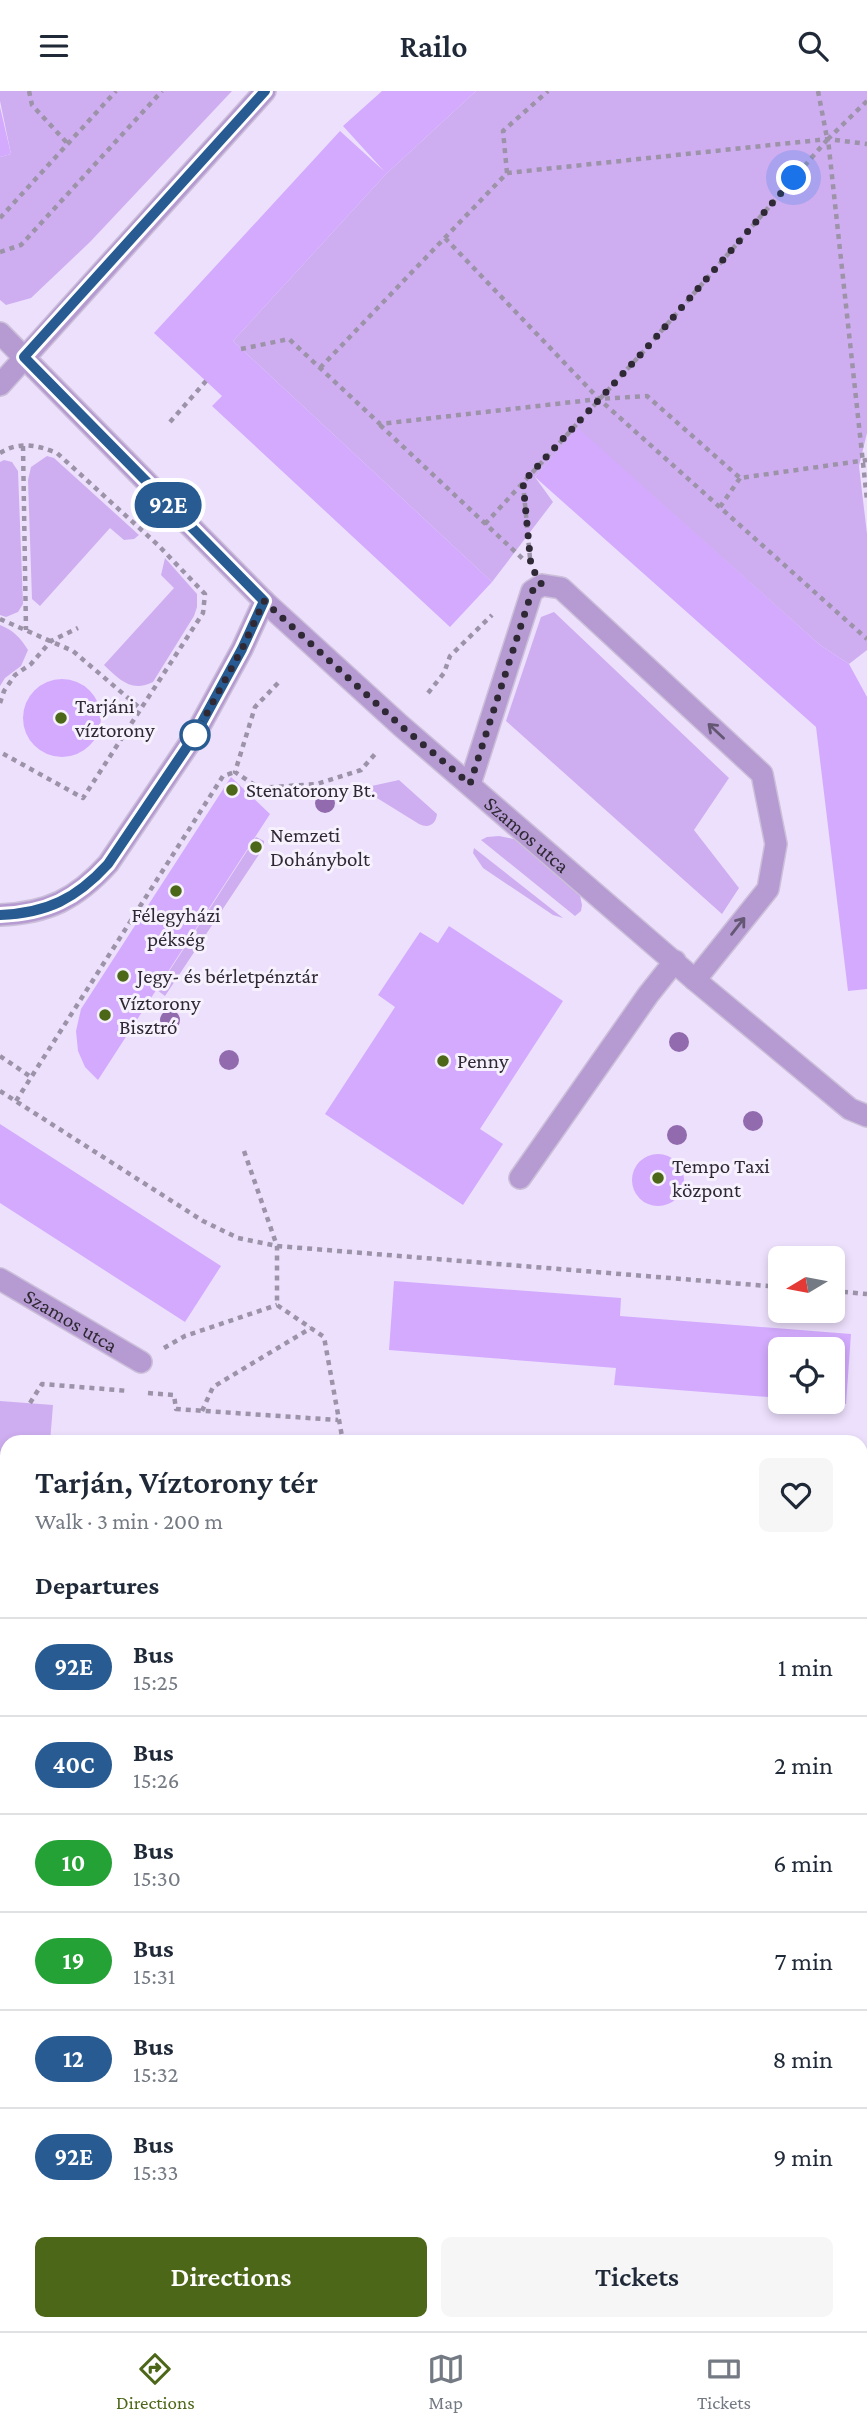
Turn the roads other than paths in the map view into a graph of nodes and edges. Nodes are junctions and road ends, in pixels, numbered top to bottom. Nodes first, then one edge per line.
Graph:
1 (265, 91) edge
2 (0, 333) edge
3 (24, 357) junction
4 (0, 385) edge
5 (264, 601) junction
6 (470, 784) junction
7 (0, 915) edge
8 (675, 961) junction
9 (695, 979) junction
10 (867, 1117) edge
11 (520, 1178) dead end
12 (0, 1279) edge
13 (141, 1362) road end

1 - 3 street
2 - 3 street, Szamos utca
3 - 4 street
3 - 5 street, Szamos utca
5 - 6 street, Szamos utca
5 - 7 street
6 - 8 street, Szamos utca
9 -> 6 street
8 - 9 street, Szamos utca
8 - 11 street
9 - 10 street, Szamos utca
12 - 13 street, Szamos utca

